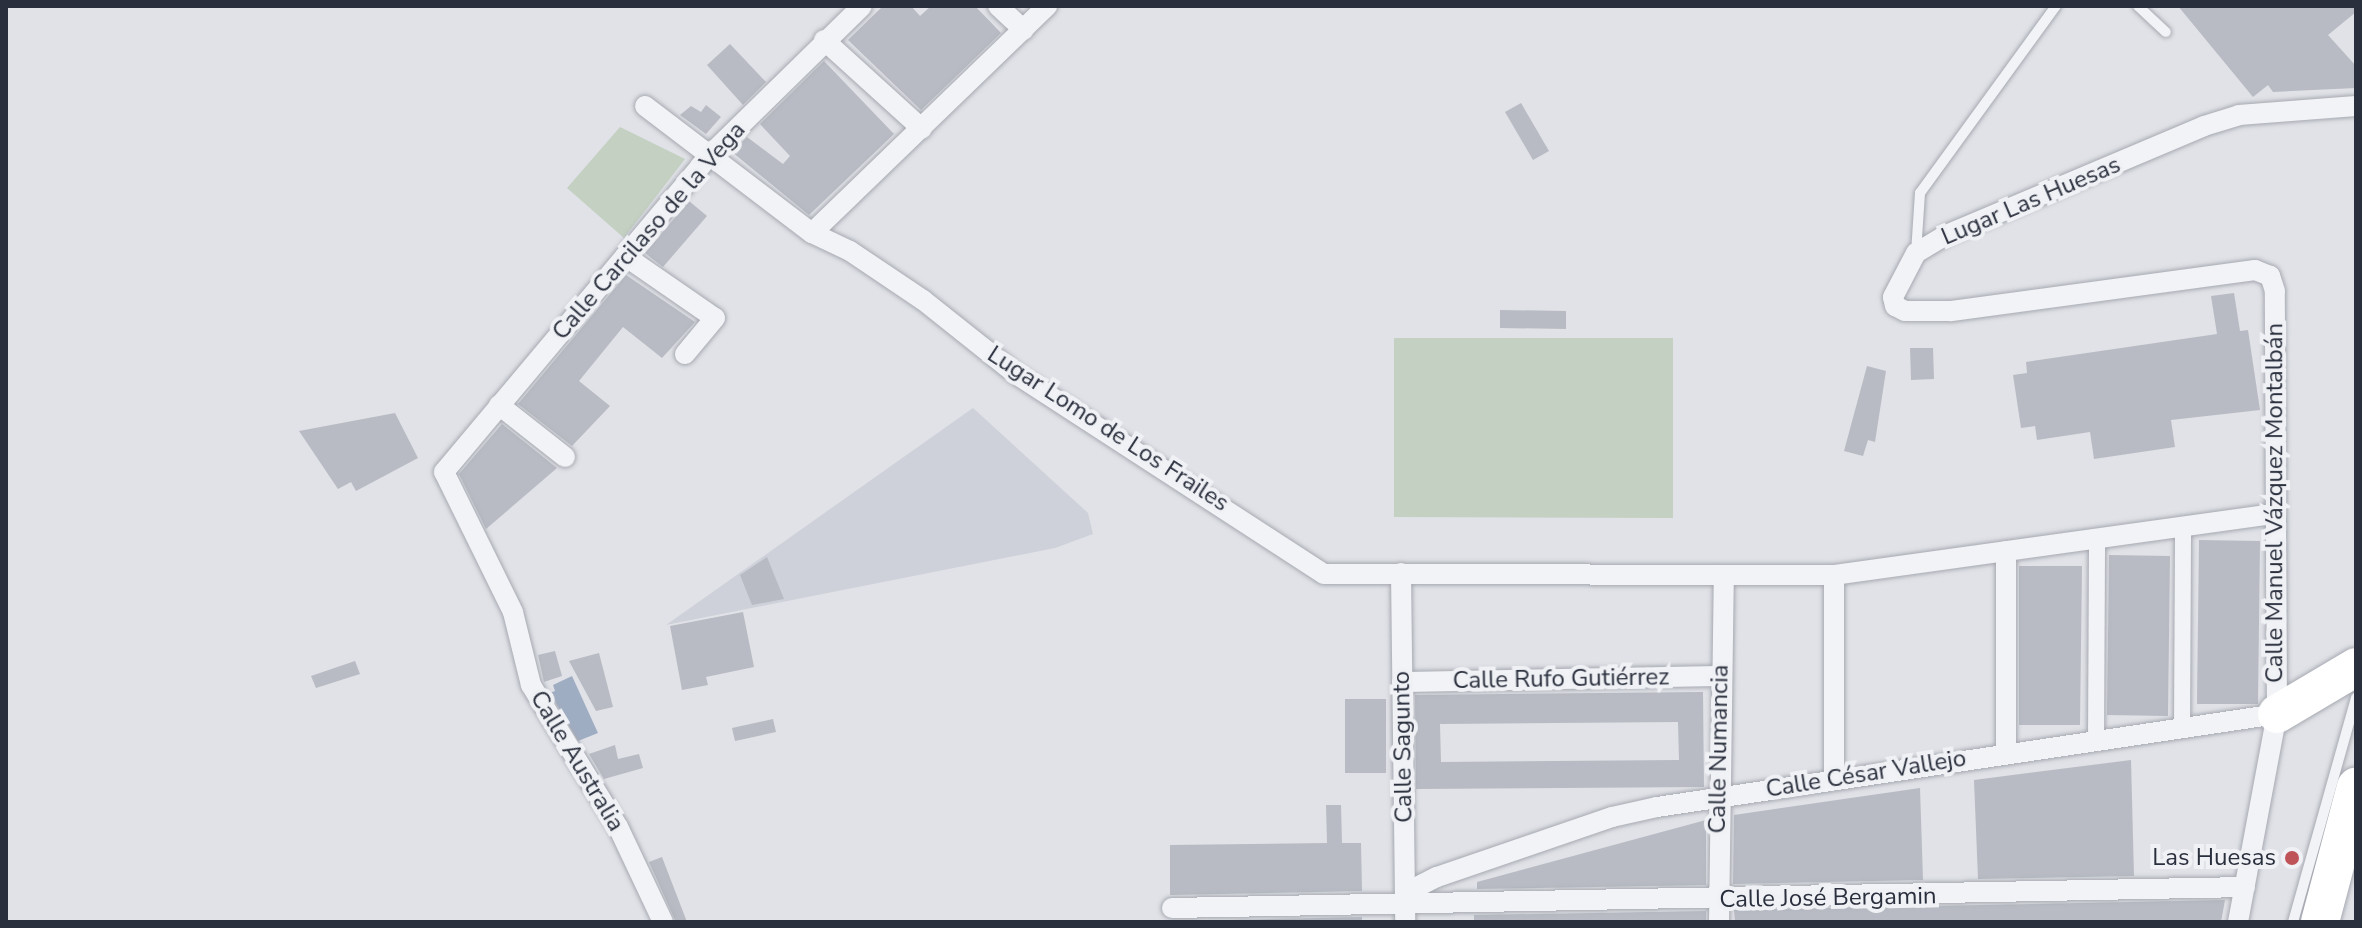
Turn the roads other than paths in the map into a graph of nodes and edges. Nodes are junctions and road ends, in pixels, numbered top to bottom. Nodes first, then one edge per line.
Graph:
1 (862, 6) edge
2 (998, 6) edge
3 (1047, 6) edge
4 (2056, 6) edge
5 (2138, 6) edge
6 (1024, 30) junction
7 (2166, 32) dead end
8 (824, 40) junction
9 (645, 106) dead end
10 (2356, 106) edge
11 (922, 129) junction
12 (711, 154) junction
13 (812, 233) junction
14 (1916, 253) junction
15 (625, 256) junction
16 (2275, 291) joint
17 (685, 354) dead end
18 (499, 405) junction
19 (565, 457) dead end
20 (447, 466) joint
21 (2275, 514) junction
22 (2183, 527) junction
23 (2097, 539) junction
24 (2006, 551) junction
25 (1401, 573) junction
26 (1834, 575) junction
27 (1724, 576) junction
28 (2356, 667) edge
29 (1720, 676) junction
30 (1402, 682) junction
31 (2356, 698) edge
32 (2277, 714) junction
33 (2182, 729) junction
34 (2096, 741) junction
35 (2006, 752) junction
36 (1834, 779) junction
37 (2356, 787) edge
38 (1718, 797) junction
39 (1405, 854) junction
40 (1464, 869) junction
41 (1437, 877) junction
42 (2245, 887) junction
43 (1719, 901) junction
44 (1459, 904) junction
45 (1172, 908) dead end
46 (1406, 913) edge
47 (663, 922) edge
48 (1719, 922) edge
49 (2238, 922) edge
50 (2293, 922) edge
51 (2320, 922) edge

1 - 8 street, Calle Carcilaso de la Vega
2 - 6 street
3 - 6 street
4 - 14 lane
5 - 7 lane
6 - 11 street
8 - 11 street
8 - 12 street, Calle Carcilaso de la Vega
9 - 12 street, Lugar Lomo de Los Frailes
10 - 14 street, Lugar Las Huesas
11 - 13 street
12 - 13 street, Lugar Lomo de Los Frailes
12 - 15 street, Calle Carcilaso de la Vega
13 - 25 street, Lugar Lomo de Los Frailes
14 - 16 street, Lugar Las Huesas
15 - 17 street
15 - 18 street, Calle Carcilaso de la Vega
16 - 21 street, Calle Manuel Vázquez Montalbán
18 - 19 street
18 - 20 street, Calle Carcilaso de la Vega
20 - 47 street, Calle Australia
21 - 22 street
21 - 32 street, Calle Manuel Vázquez Montalbán
22 - 23 street
22 - 33 street
23 - 24 street
23 - 34 street
24 - 26 street
24 - 35 street
25 - 27 street
25 - 30 street, Calle Sagunto
26 - 27 street
26 - 36 street
27 - 29 street, Calle Numancia
28 - 32 highway
29 - 30 street, Calle Rufo Gutiérrez
29 - 38 street, Calle Numancia
30 - 39 street, Calle Sagunto
31 - 50 lane
32 - 33 street, Calle César Vallejo
32 - 42 street, Calle Manuel Vázquez Montalbán
33 - 34 street, Calle César Vallejo
34 - 35 street, Calle César Vallejo
35 - 36 street, Calle César Vallejo
36 - 38 street, Calle César Vallejo
37 - 51 highway
38 - 40 street, Calle César Vallejo
38 - 43 street, Calle Numancia
39 - 41 street
39 - 46 street, Calle Sagunto
40 - 41 street, Calle César Vallejo
40 - 44 street
41 - 46 street, Calle César Vallejo
42 - 43 street, Calle José Bergamin
42 - 49 street, Calle Manuel Vázquez Montalbán
43 - 44 street, Calle José Bergamin
43 - 48 street, Calle Numancia
44 - 46 street, Calle José Bergamin
45 - 46 street, Calle José Bergamin

